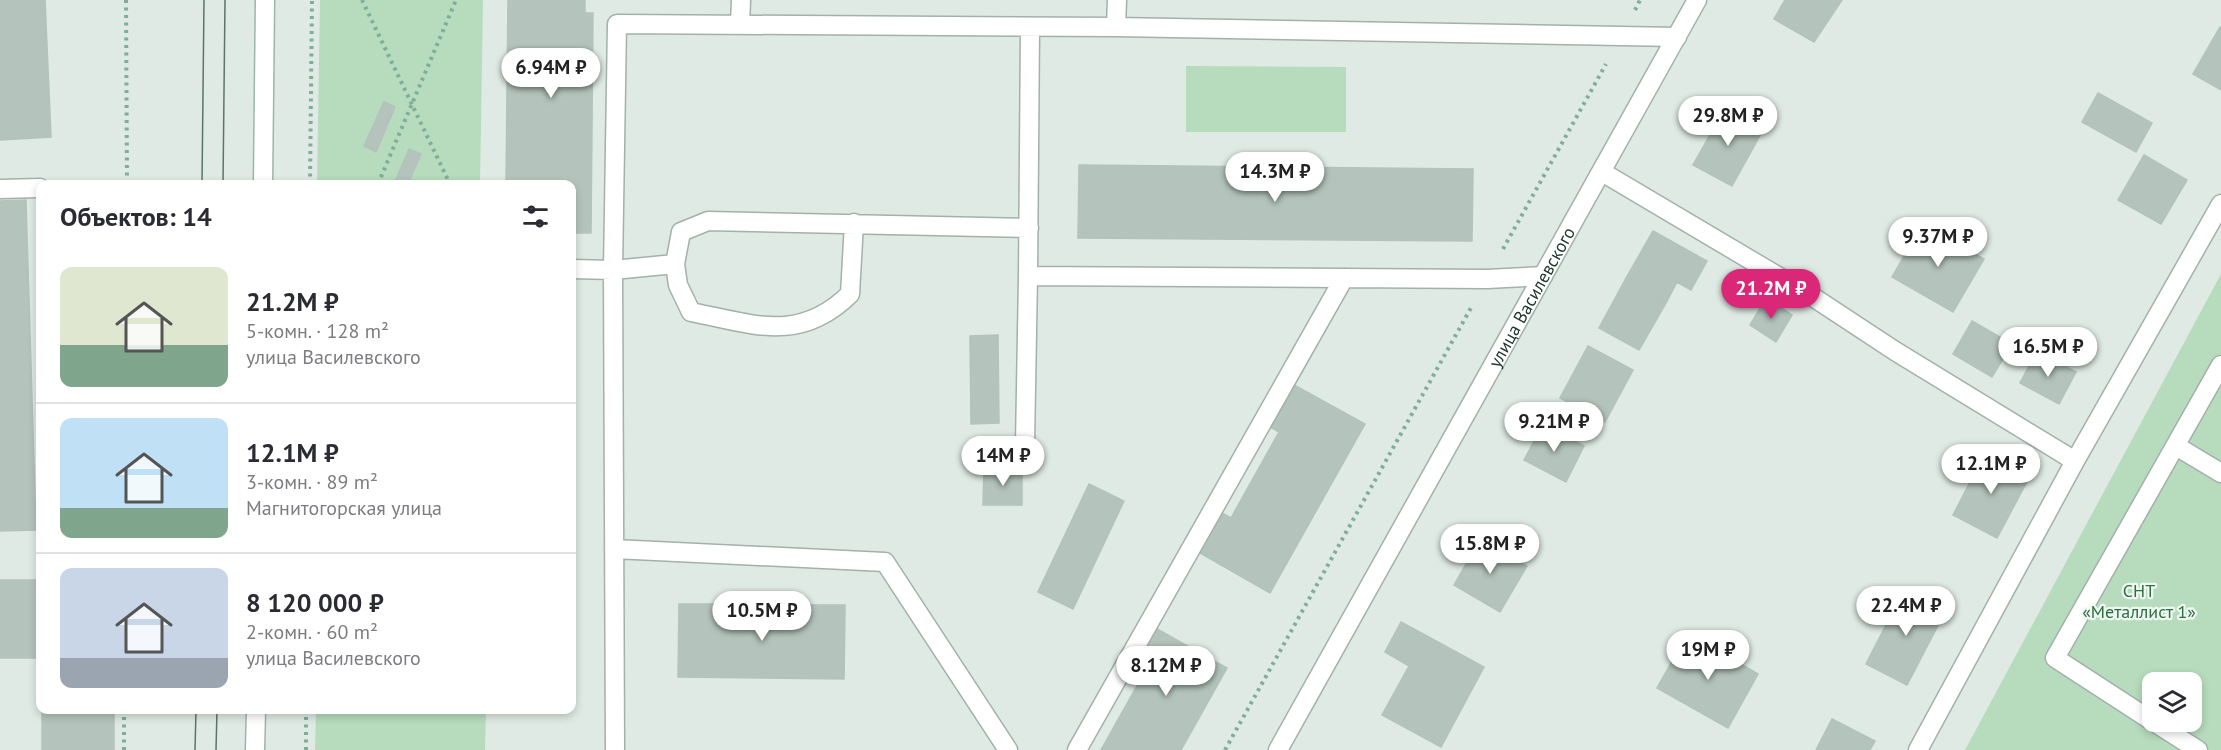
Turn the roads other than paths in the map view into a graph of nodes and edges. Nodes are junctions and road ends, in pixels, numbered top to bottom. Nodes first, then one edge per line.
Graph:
1 (265, 0) edge
2 (741, 0) edge
3 (1117, 0) edge
4 (1697, 0) edge
5 (740, 25) junction
6 (1116, 27) junction
7 (1030, 28) junction
8 (1677, 37) junction
9 (1602, 172) junction
10 (263, 180) edge
11 (36, 188) edge
12 (0, 189) edge
13 (2221, 204) edge
14 (854, 224) junction
15 (1029, 228) junction
16 (675, 264) junction
17 (576, 269) edge
18 (613, 270) junction
19 (1028, 276) junction
20 (1543, 276) junction
21 (1344, 278) junction
22 (2221, 366) edge
23 (1025, 444) dead end
24 (2176, 446) junction
25 (2074, 461) junction
26 (2221, 473) edge
27 (614, 549) junction
28 (256, 714) edge
29 (2142, 714) edge
30 (2170, 732) edge
31 (255, 750) edge
32 (615, 750) edge
33 (1008, 750) edge
34 (1077, 750) edge
35 (1278, 750) edge
36 (1918, 750) edge
37 (2198, 750) edge

1 - 10 street
2 - 5 street
3 - 6 street
4 - 8 street, улица Василевского
5 - 7 street
5 - 18 street
6 - 7 street
6 - 8 street
7 - 15 street
8 - 9 street, улица Василевского
9 - 20 street, улица Василевского
9 - 25 street
11 - 12 street
13 - 25 street
14 - 15 street
14 - 16 street
14 - 16 street
15 - 19 street
16 - 18 street
17 - 18 street
18 - 27 street
19 - 21 street
19 - 23 street
20 - 21 street
20 - 35 street, улица Василевского
21 - 34 street
22 - 24 street
24 - 26 street
24 - 29 street
25 - 36 street
27 - 32 street
27 - 33 street
28 - 31 street
30 - 37 street

